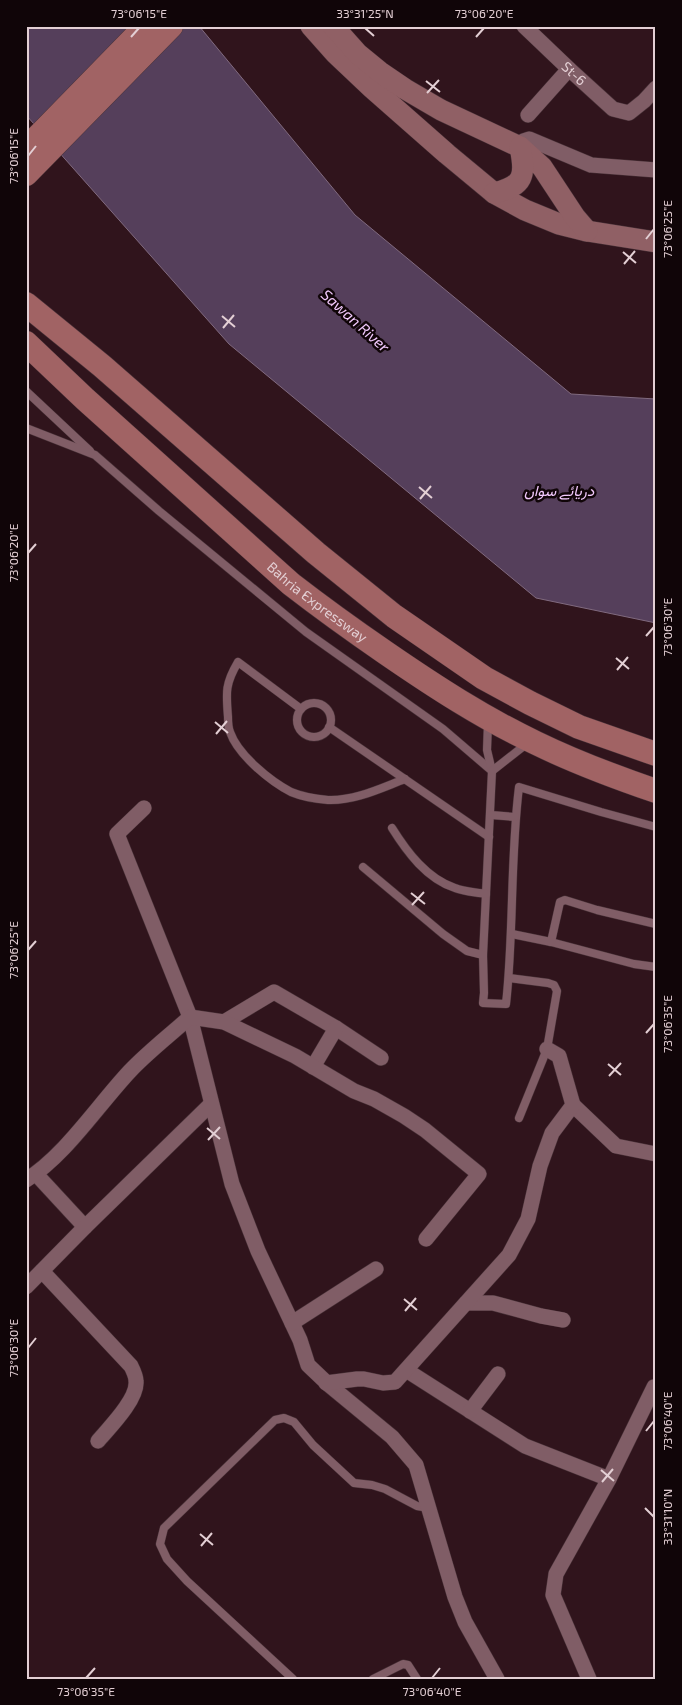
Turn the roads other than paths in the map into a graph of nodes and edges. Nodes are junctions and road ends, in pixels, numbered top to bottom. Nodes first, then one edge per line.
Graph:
1 (146, 26) edge
2 (171, 26) edge
3 (311, 26) edge
4 (333, 26) edge
5 (524, 26) edge
6 (569, 69) junction
7 (656, 88) edge
8 (528, 114) dead end
9 (520, 147) junction
10 (26, 149) edge
11 (656, 170) edge
12 (26, 174) edge
13 (494, 193) junction
14 (587, 231) junction
15 (656, 242) edge
16 (26, 304) edge
17 (26, 343) edge
18 (26, 391) edge
19 (26, 428) edge
20 (94, 455) junction
21 (301, 710) junction
22 (488, 718) junction
23 (329, 727) junction
24 (530, 741) junction
25 (656, 754) edge
26 (492, 771) junction
27 (405, 779) junction
28 (656, 791) edge
29 (144, 808) dead end
30 (491, 815) junction
31 (515, 817) junction
32 (656, 827) edge
33 (392, 828) dead end
34 (489, 837) junction
35 (363, 867) dead end
36 (486, 894) junction
37 (656, 924) edge
38 (512, 934) junction
39 (552, 942) junction
40 (483, 955) junction
41 (656, 967) edge
42 (509, 978) junction
43 (190, 1018) junction
44 (224, 1022) junction
45 (336, 1028) junction
46 (547, 1049) junction
47 (381, 1058) dead end
48 (313, 1067) junction
49 (211, 1104) junction
50 (573, 1105) junction
51 (519, 1118) dead end
52 (656, 1154) edge
53 (31, 1177) edge
54 (85, 1227) junction
55 (426, 1239) dead end
56 (376, 1269) dead end
57 (42, 1271) junction
58 (26, 1287) edge
59 (466, 1303) junction
60 (563, 1320) dead end
61 (292, 1323) junction
62 (406, 1370) junction
63 (498, 1374) dead end
64 (326, 1383) junction
65 (656, 1387) edge
66 (470, 1412) junction
67 (98, 1441) dead end
68 (609, 1479) junction
69 (430, 1508) junction
70 (293, 1679) edge
71 (373, 1679) edge
72 (417, 1679) edge
73 (497, 1679) edge
74 (588, 1679) edge

1 - 10 main road
2 - 12 main road
3 - 13 main road
4 - 9 main road
5 - 6 street, St-6
6 - 7 street, St-6
6 - 8 street
9 - 11 street
9 - 13 main road
9 - 14 main road
13 - 14 main road
14 - 15 main road
16 - 25 main road
17 - 22 main road, Bahria Expressway
18 - 20 lane
19 - 20 lane
20 - 26 lane
21 - 23 lane
21 - 23 lane
21 - 27 lane
22 - 24 main road, Bahria Expressway
22 - 26 lane
23 - 27 lane
24 - 26 lane
24 - 28 main road, Bahria Expressway
26 - 30 lane
27 - 34 lane
29 - 43 street
30 - 31 lane
30 - 34 lane
31 - 32 lane
31 - 38 lane
33 - 36 lane
34 - 36 lane
35 - 40 lane
36 - 40 lane
37 - 39 lane
38 - 39 lane
38 - 42 lane
39 - 41 lane
40 - 42 lane
42 - 46 lane
43 - 44 street
43 - 49 street
43 - 53 street
44 - 45 street
44 - 48 street
45 - 47 street
45 - 48 street
46 - 50 street
46 - 51 lane
48 - 55 street
49 - 54 street
49 - 61 street
50 - 52 street
50 - 59 street
53 - 54 street
54 - 57 street
56 - 61 street
57 - 58 street
57 - 67 street
59 - 60 street
59 - 62 street
61 - 64 street
62 - 64 street
62 - 66 street
63 - 66 street
64 - 69 street
65 - 68 street
66 - 68 street
68 - 74 street
69 - 70 lane
69 - 73 street
71 - 72 lane

